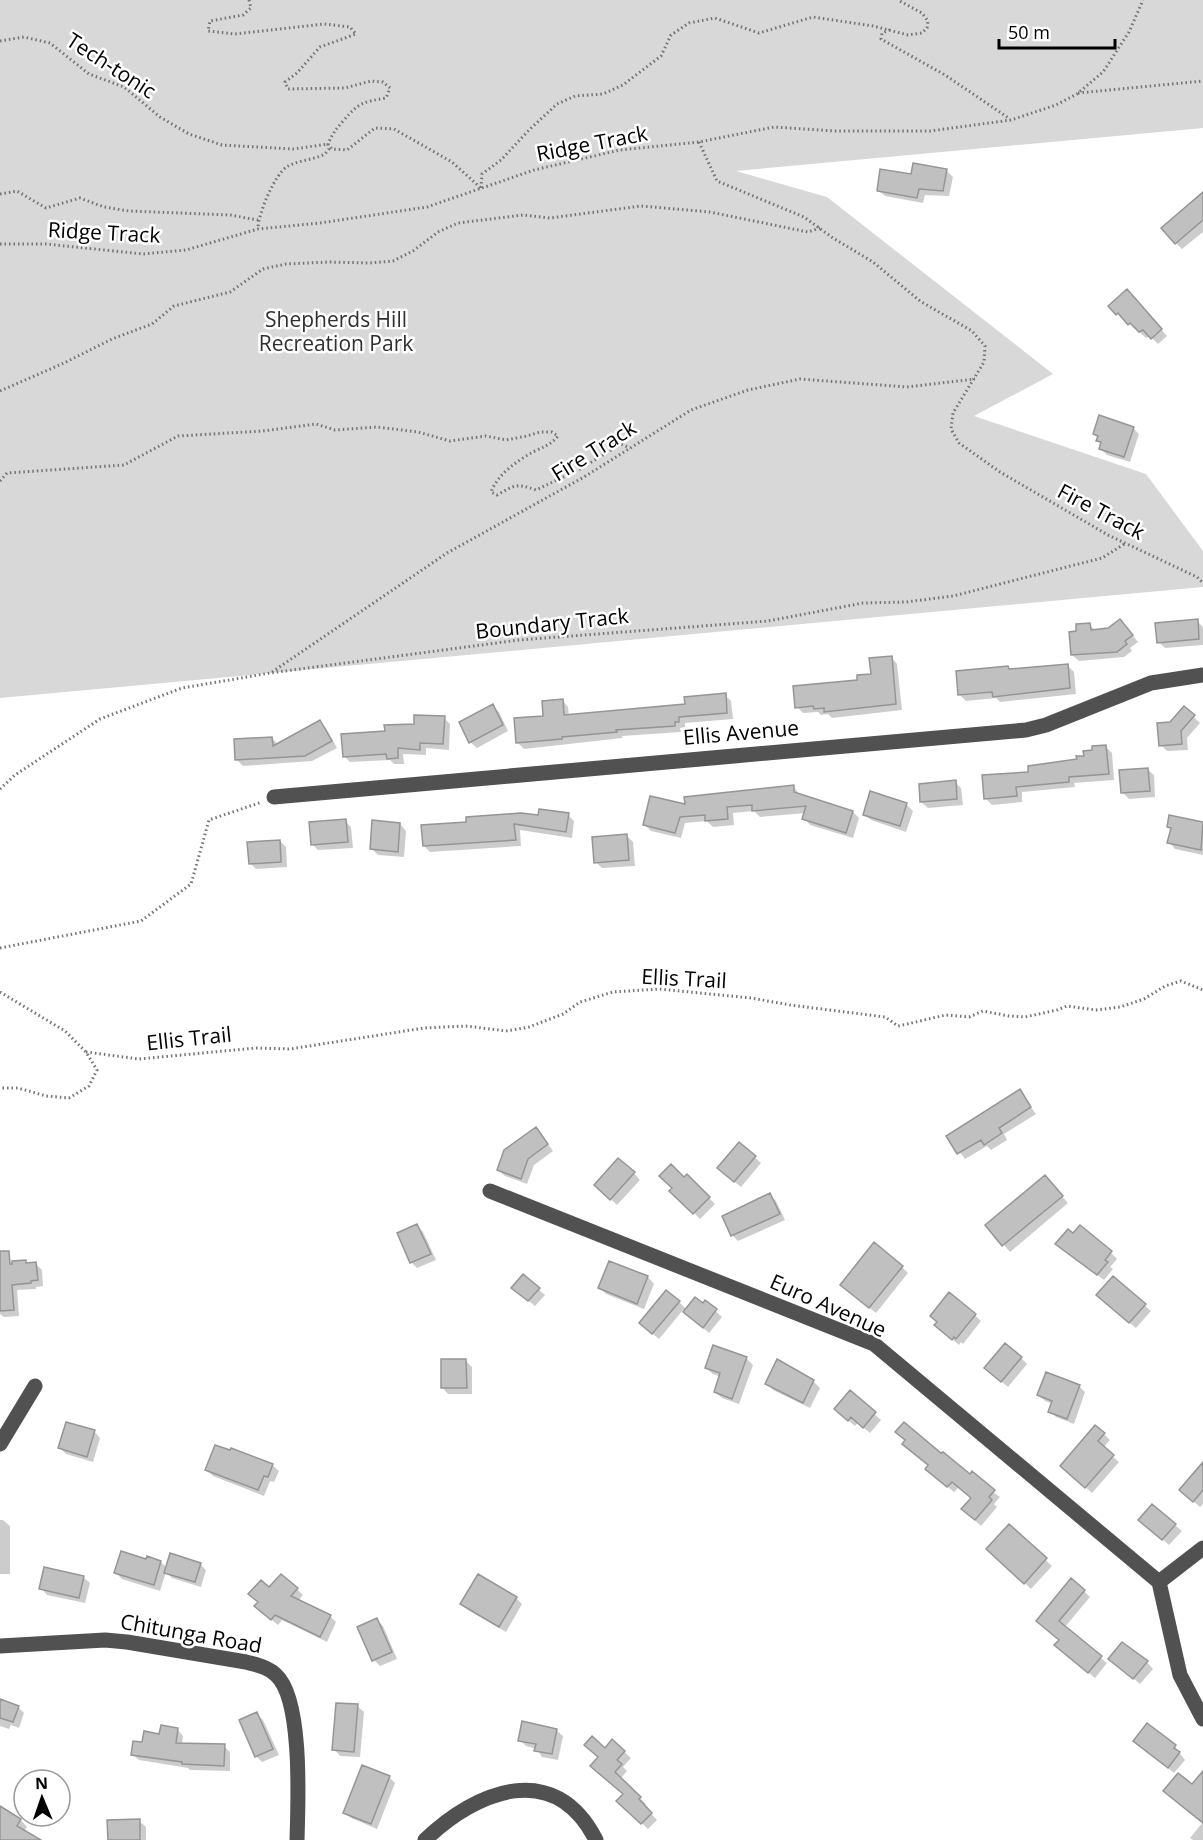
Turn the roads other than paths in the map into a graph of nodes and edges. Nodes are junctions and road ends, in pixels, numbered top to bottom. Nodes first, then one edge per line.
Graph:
1 (1203, 675) edge
2 (274, 797) road end
3 (490, 1191) dead end
4 (35, 1386) dead end
5 (0, 1444) edge
6 (1203, 1548) edge
7 (1159, 1582) junction
8 (0, 1646) edge
9 (1203, 1719) edge
10 (297, 1840) edge
11 (425, 1840) edge
12 (596, 1840) edge

1 - 2 street, Ellis Avenue
3 - 7 street, Euro Avenue
4 - 5 street
6 - 7 street
7 - 9 street
8 - 10 street, Chitunga Road
11 - 12 street

